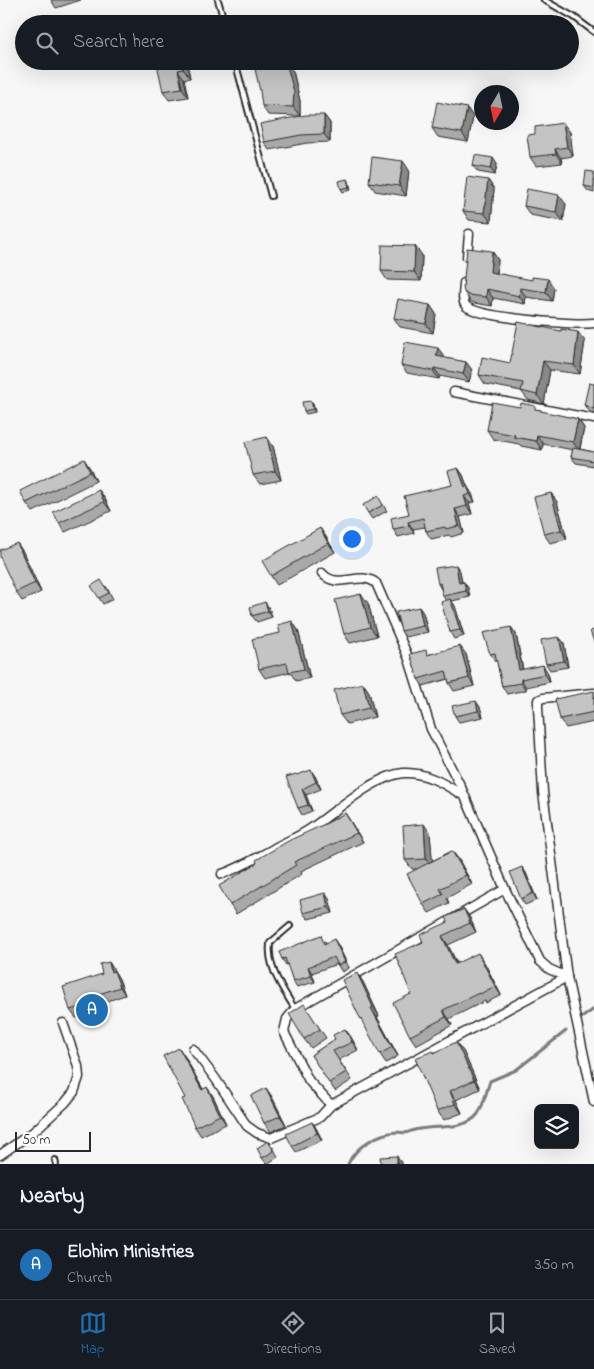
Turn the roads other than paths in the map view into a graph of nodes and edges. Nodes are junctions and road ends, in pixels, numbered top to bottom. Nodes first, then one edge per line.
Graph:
1 (218, 0) edge
2 (544, 0) edge
3 (222, 15) edge
4 (572, 15) edge
5 (579, 20) edge
6 (594, 32) edge
7 (237, 70) edge
8 (271, 196) dead end
9 (469, 234) dead end
10 (466, 261) edge
11 (465, 270) edge
12 (594, 323) edge
13 (454, 392) dead end
14 (594, 419) edge
15 (322, 573) dead end
16 (594, 693) edge
17 (464, 796) junction
18 (222, 874) dead end
19 (505, 889) junction
20 (290, 926) dead end
21 (567, 977) junction
22 (295, 1009) junction
23 (63, 1023) dead end
24 (192, 1049) dead end
25 (594, 1102) edge
26 (331, 1105) junction
27 (0, 1155) edge

1 - 3 lane
2 - 4 lane
5 - 6 lane
7 - 8 lane
9 - 10 street
11 - 12 street
13 - 14 street
15 - 17 street
16 - 21 street
17 - 18 street
17 - 19 street
19 - 21 street
19 - 22 street
20 - 22 lane
21 - 25 street
21 - 26 street
22 - 26 street
23 - 27 street
24 - 26 street

